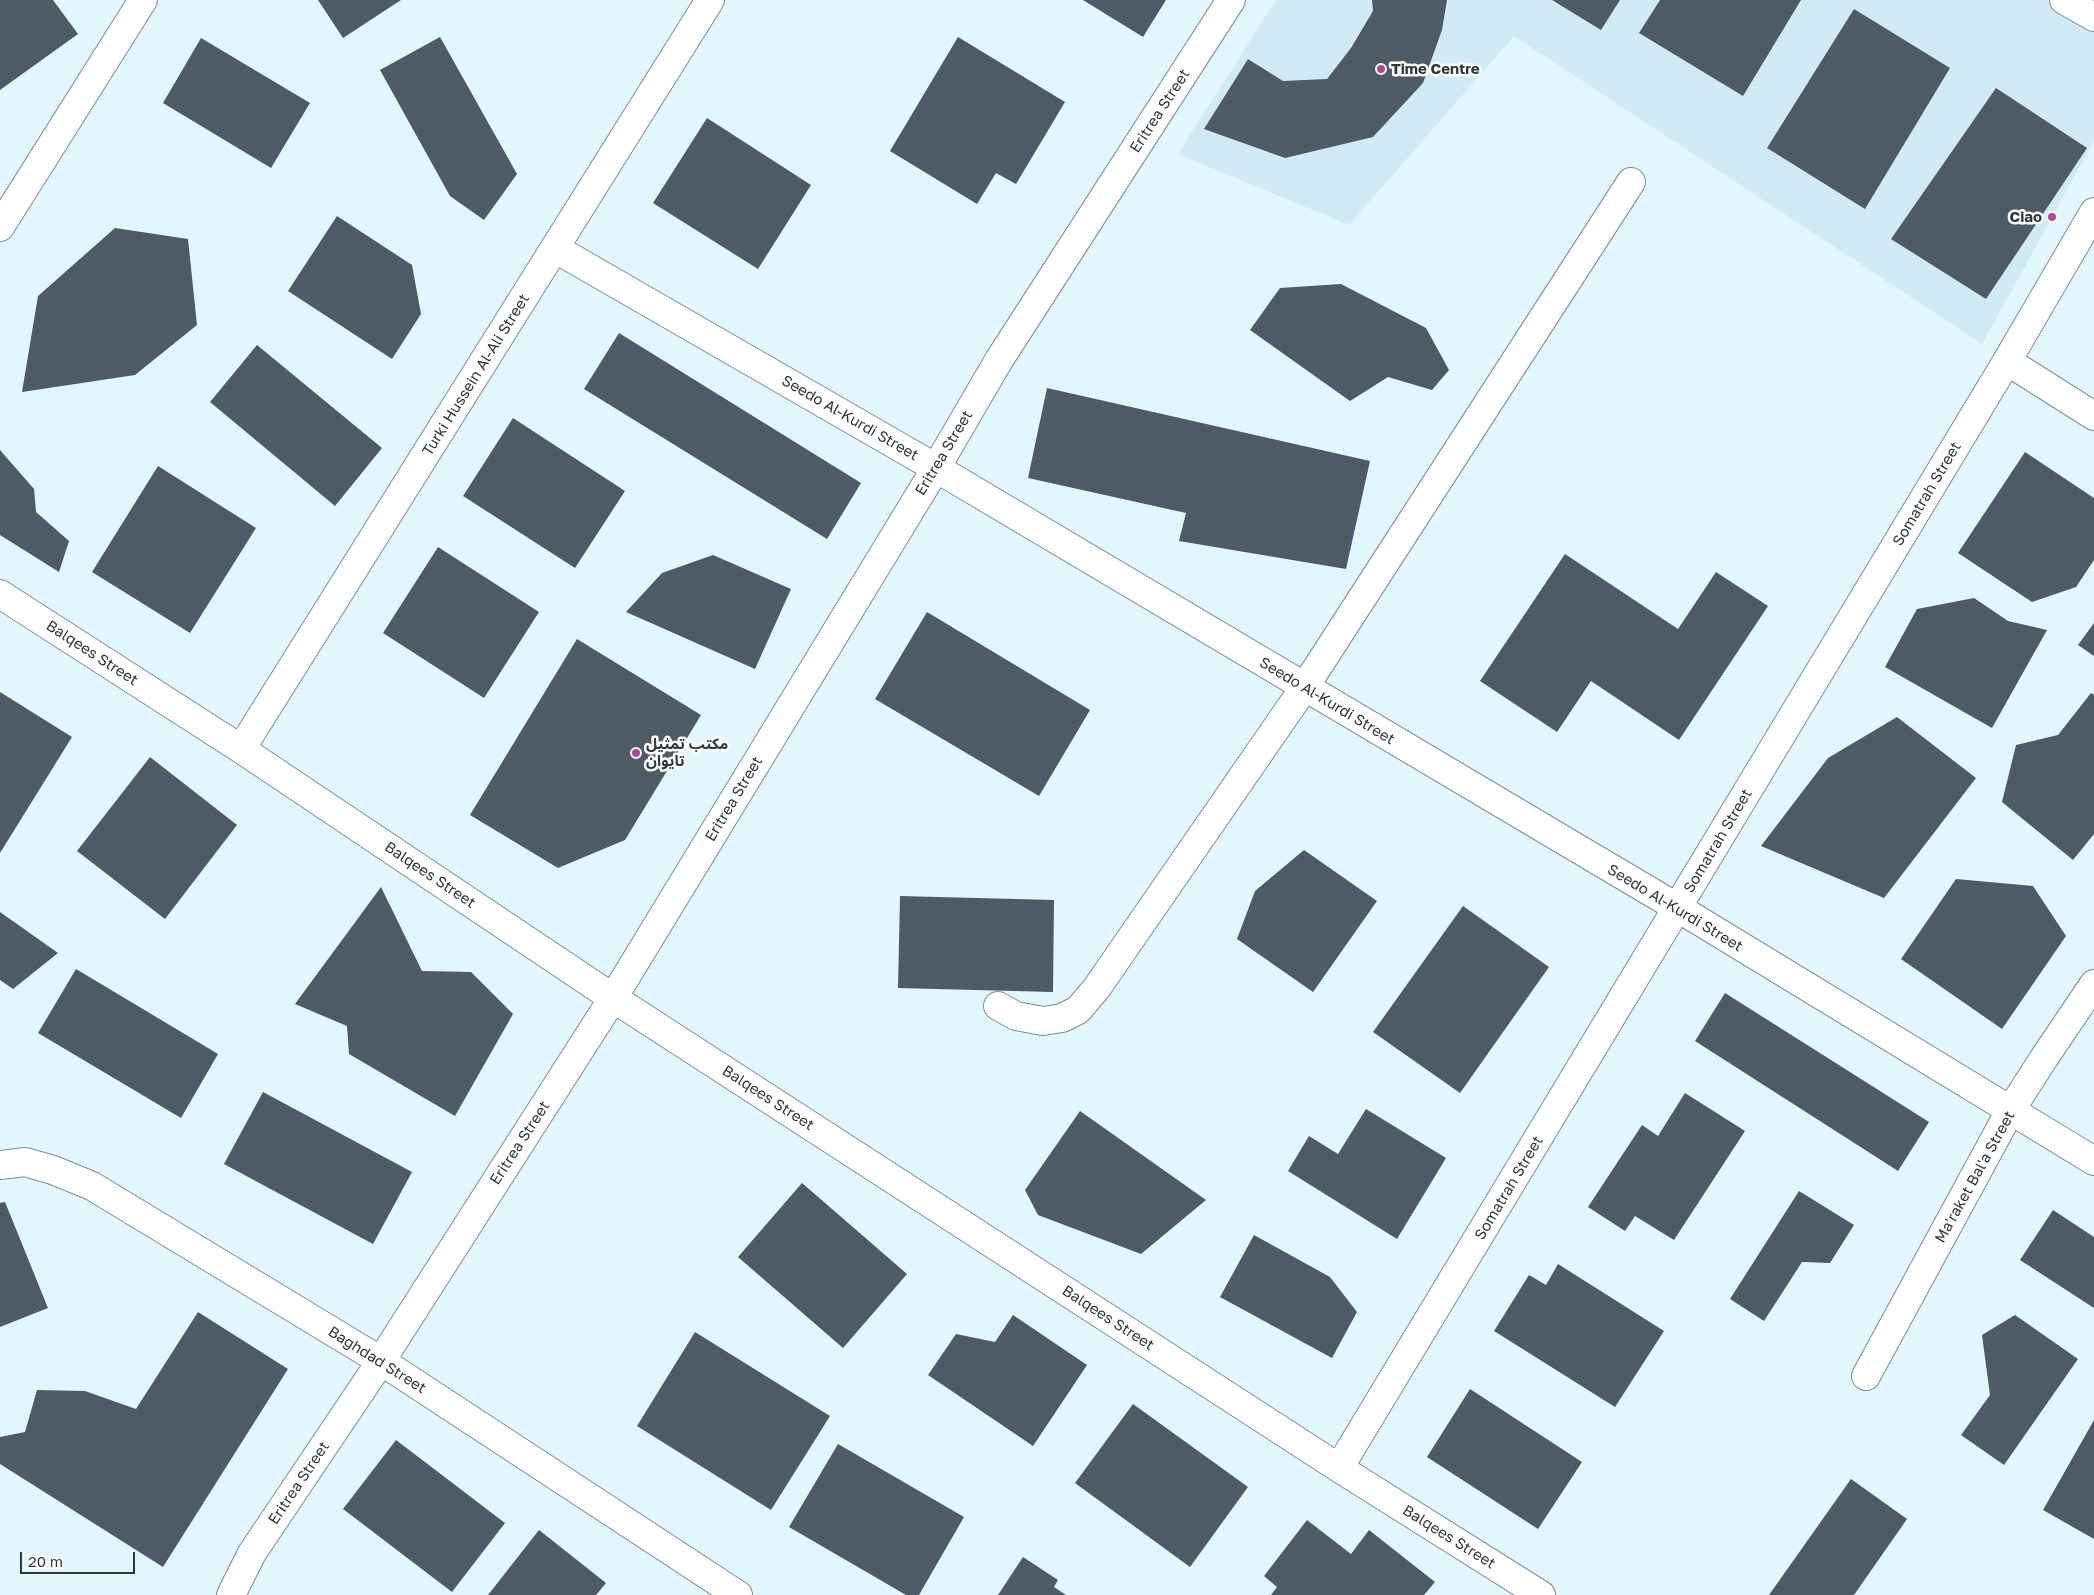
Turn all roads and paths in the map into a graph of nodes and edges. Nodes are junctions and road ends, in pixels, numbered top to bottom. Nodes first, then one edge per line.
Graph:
1 (143, 0) edge
2 (710, 0) edge
3 (1231, 0) edge
4 (2064, 0) edge
5 (2094, 17) edge
6 (1631, 182) dead end
7 (2094, 212) edge
8 (0, 227) edge
9 (556, 249) junction
10 (2007, 361) junction
11 (2094, 416) edge
12 (936, 468) junction
13 (0, 594) edge
14 (1304, 688) junction
15 (241, 749) junction
16 (1678, 908) junction
17 (2094, 984) edge
18 (613, 998) junction
19 (998, 1006) dead end
20 (2010, 1111) junction
21 (2094, 1161) edge
22 (0, 1165) edge
23 (381, 1361) junction
24 (1866, 1376) dead end
25 (1339, 1468) junction
26 (231, 1595) edge
27 (738, 1595) edge
28 (1541, 1595) edge

1 - 8 street
2 - 9 street, Turki Hussein Al-Ali Street
3 - 12 street, Eritrea Street
4 - 5 street
6 - 14 street
7 - 10 street, Somatrah Street
9 - 12 street, Seedo Al-Kurdi Street
9 - 15 street, Turki Hussein Al-Ali Street
10 - 11 street
10 - 16 street, Somatrah Street
12 - 14 street, Seedo Al-Kurdi Street
12 - 18 street, Eritrea Street
13 - 15 street, Balqees Street
14 - 16 street, Seedo Al-Kurdi Street
14 - 19 street
15 - 18 street, Balqees Street
16 - 20 street, Seedo Al-Kurdi Street
16 - 25 street, Somatrah Street
17 - 20 street, Ma'raket Bal'a Street
18 - 23 street, Eritrea Street
18 - 25 street, Balqees Street
20 - 21 street, Seedo Al-Kurdi Street
20 - 24 street, Ma'raket Bal'a Street
22 - 23 street, Baghdad Street
23 - 26 street, Eritrea Street
23 - 27 street, Baghdad Street
25 - 28 street, Balqees Street

